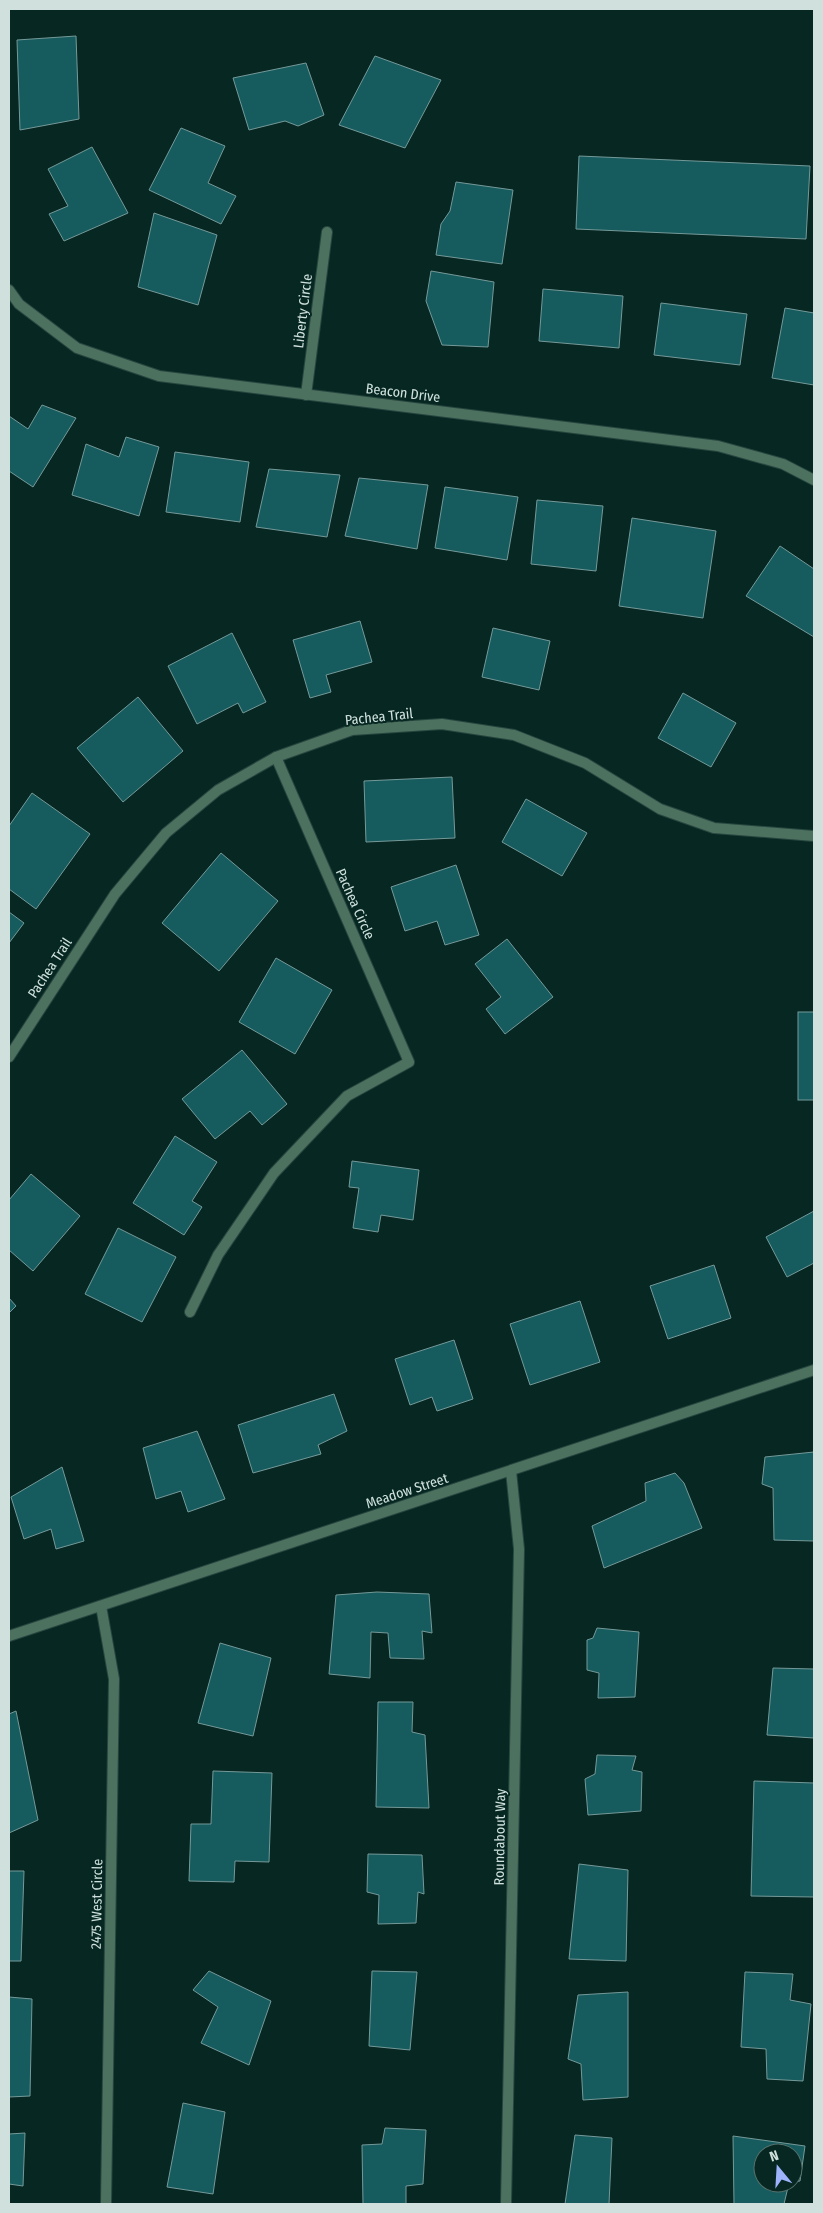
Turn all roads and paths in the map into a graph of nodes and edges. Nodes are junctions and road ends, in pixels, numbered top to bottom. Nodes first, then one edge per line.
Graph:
1 (328, 232) dead end
2 (9, 290) edge
3 (306, 395) junction
4 (814, 480) edge
5 (276, 757) junction
6 (814, 836) edge
7 (9, 1057) edge
8 (190, 1312) dead end
9 (814, 1370) edge
10 (511, 1471) junction
11 (100, 1606) junction
12 (9, 1636) edge
13 (106, 2204) edge
14 (506, 2204) edge

1 - 3 street, Liberty Circle
2 - 3 street, Beacon Drive
3 - 4 street, Beacon Drive
5 - 6 street, Pachea Trail
5 - 7 street, Pachea Trail
5 - 8 street, Pachea Circle
9 - 10 street, Meadow Street
10 - 11 street, Meadow Street
10 - 14 street, Roundabout Way
11 - 12 street, Meadow Street
11 - 13 street, 2475 West Circle

